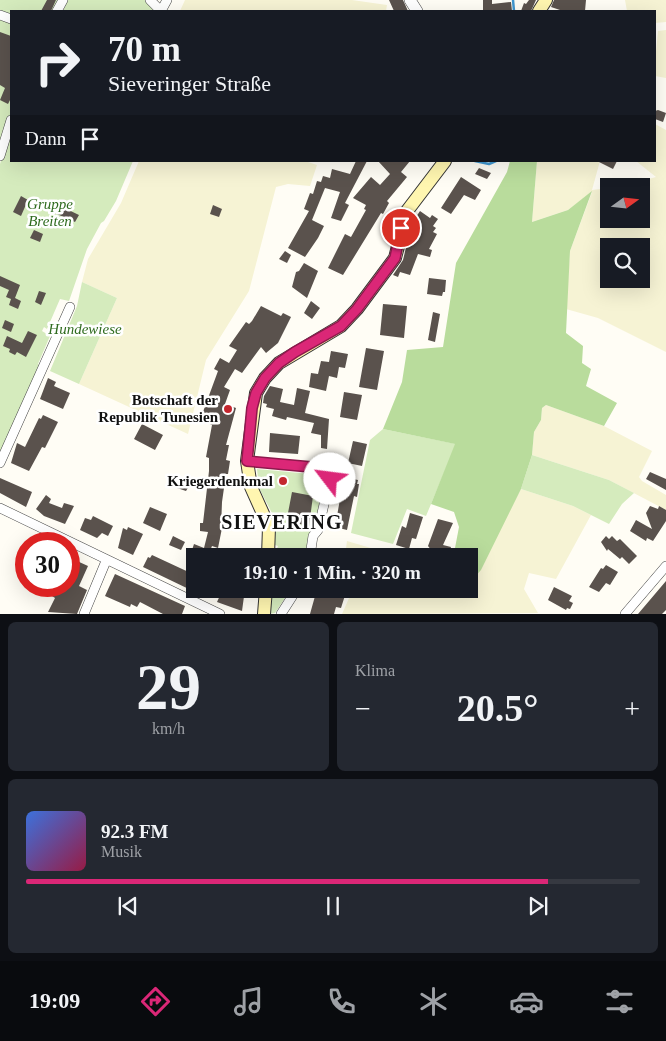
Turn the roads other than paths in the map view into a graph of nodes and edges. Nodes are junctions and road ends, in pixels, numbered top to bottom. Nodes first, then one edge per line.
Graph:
1 (150, 0) edge
2 (160, 10) edge
3 (10, 123) edge
4 (0, 156) edge
5 (444, 162) edge
6 (70, 306) dead end
7 (247, 461) junction
8 (0, 463) edge
9 (0, 508) edge
10 (268, 548) edge
11 (312, 548) edge
12 (106, 560) junction
13 (666, 566) edge
14 (265, 598) edge
15 (291, 598) edge
16 (84, 614) edge
17 (220, 614) edge
18 (264, 614) edge
19 (281, 614) edge
20 (625, 614) edge

1 - 2 street
3 - 4 street
5 - 7 main road
6 - 8 street
7 - 10 main road
7 - 11 street
9 - 12 street
12 - 16 street
12 - 17 street
13 - 20 street
14 - 18 main road
15 - 19 street

